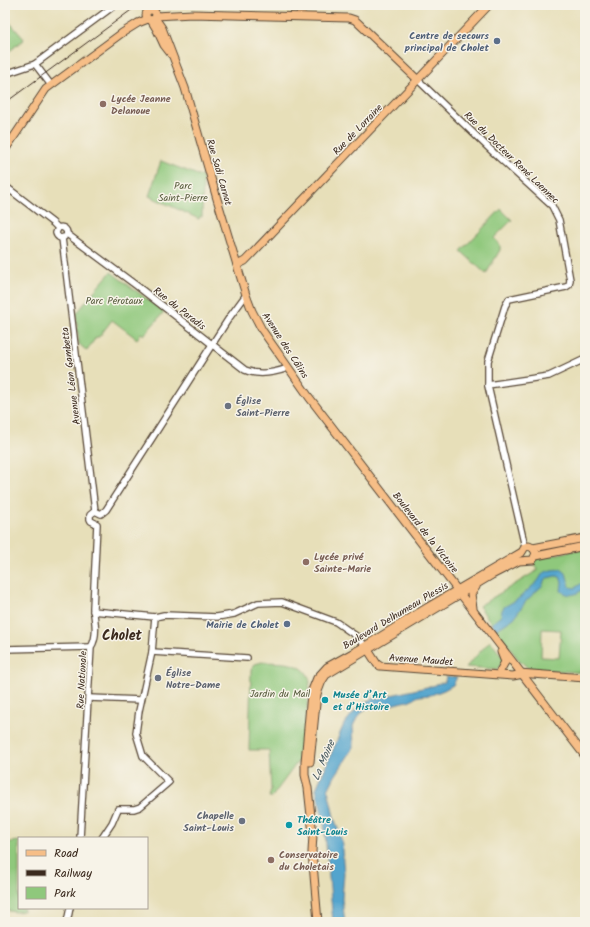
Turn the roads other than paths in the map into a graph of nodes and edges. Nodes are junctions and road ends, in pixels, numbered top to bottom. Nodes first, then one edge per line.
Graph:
1 (115, 5) edge
2 (489, 5) edge
3 (151, 13) edge
4 (178, 14) junction
5 (168, 15) junction
6 (162, 28) junction
7 (172, 56) junction
8 (35, 64) junction
9 (5, 74) edge
10 (418, 80) junction
11 (51, 85) junction
12 (5, 150) edge
13 (5, 186) edge
14 (64, 236) junction
15 (237, 265) junction
16 (246, 295) junction
17 (212, 344) junction
18 (585, 359) edge
19 (288, 368) junction
20 (488, 385) junction
21 (314, 403) joint
22 (98, 512) junction
23 (97, 524) joint
24 (585, 538) edge
25 (585, 546) edge
26 (533, 548) junction
27 (524, 550) junction
28 (536, 556) junction
29 (526, 560) junction
30 (480, 584) junction
31 (459, 592) junction
32 (474, 610) junction
33 (93, 611) junction
34 (155, 617) junction
35 (499, 644) junction
36 (91, 648) junction
37 (366, 648) junction
38 (5, 649) edge
39 (152, 652) junction
40 (247, 658) dead end
41 (500, 671) junction
42 (481, 673) junction
43 (522, 674) junction
44 (542, 675) junction
45 (585, 678) edge
46 (534, 689) junction
47 (88, 698) junction
48 (141, 700) junction
49 (585, 756) edge
50 (311, 807) junction
51 (80, 837) edge
52 (103, 837) edge
53 (70, 909) edge
54 (67, 922) edge
55 (318, 922) edge
56 (321, 922) edge

1 - 8 street
2 - 10 main road, Rue de Lorraine
3 - 4 main road
3 - 5 main road
3 - 6 main road, Rue Sadi Carnot
3 - 7 main road, Rue Sadi Carnot
3 - 11 main road
4 - 5 main road
4 - 10 main road
5 - 6 main road
6 - 7 main road, Rue Sadi Carnot
7 - 15 main road, Rue Sadi Carnot
8 - 9 street
8 - 11 street
10 - 15 main road, Rue de Lorraine
10 - 20 street, Rue du Docteur René Laennec
11 - 12 main road
13 - 14 street, Avenue Léon Gambetta
14 - 17 street, Rue du Paradis
14 - 22 street, Avenue Léon Gambetta
15 - 16 main road, Rue Sadi Carnot
16 - 17 street
16 - 19 main road, Avenue des Câlins
17 - 19 street, Rue du Paradis
17 - 22 street
18 - 20 street
19 - 21 main road, Avenue des Câlins
20 - 27 street
21 - 31 main road, Boulevard de la Victoire
22 - 23 street, Avenue Léon Gambetta
23 - 33 street, Rue Nationale
24 - 26 main road
25 - 28 main road
26 - 27 main road
26 - 28 main road
27 - 29 main road
27 - 31 main road, Boulevard Delhumeau Plessis
28 - 29 main road
29 - 30 main road, Boulevard Delhumeau Plessis
30 - 31 main road, Boulevard Delhumeau Plessis
30 - 32 main road
31 - 32 main road, Boulevard de la Victoire
31 - 37 main road, Boulevard Delhumeau Plessis
32 - 35 main road, Boulevard de la Victoire
33 - 34 street
33 - 36 street, Rue Nationale
34 - 37 street
34 - 39 street
35 - 41 main road
35 - 43 main road, Boulevard de la Victoire
36 - 38 street
36 - 47 street, Rue Nationale
37 - 42 main road, Avenue Maudet
37 - 50 main road, Boulevard Delhumeau Plessis
39 - 40 street
39 - 48 street
41 - 42 main road, Avenue Maudet
41 - 43 main road, Avenue Maudet
42 - 43 main road, Avenue Maudet
43 - 44 main road
43 - 46 main road, Boulevard de la Victoire
44 - 45 main road
44 - 46 main road
46 - 49 main road, Boulevard de la Victoire
47 - 48 street
47 - 51 street, Rue Nationale
48 - 52 street
50 - 55 main road
50 - 56 main road
53 - 54 street

